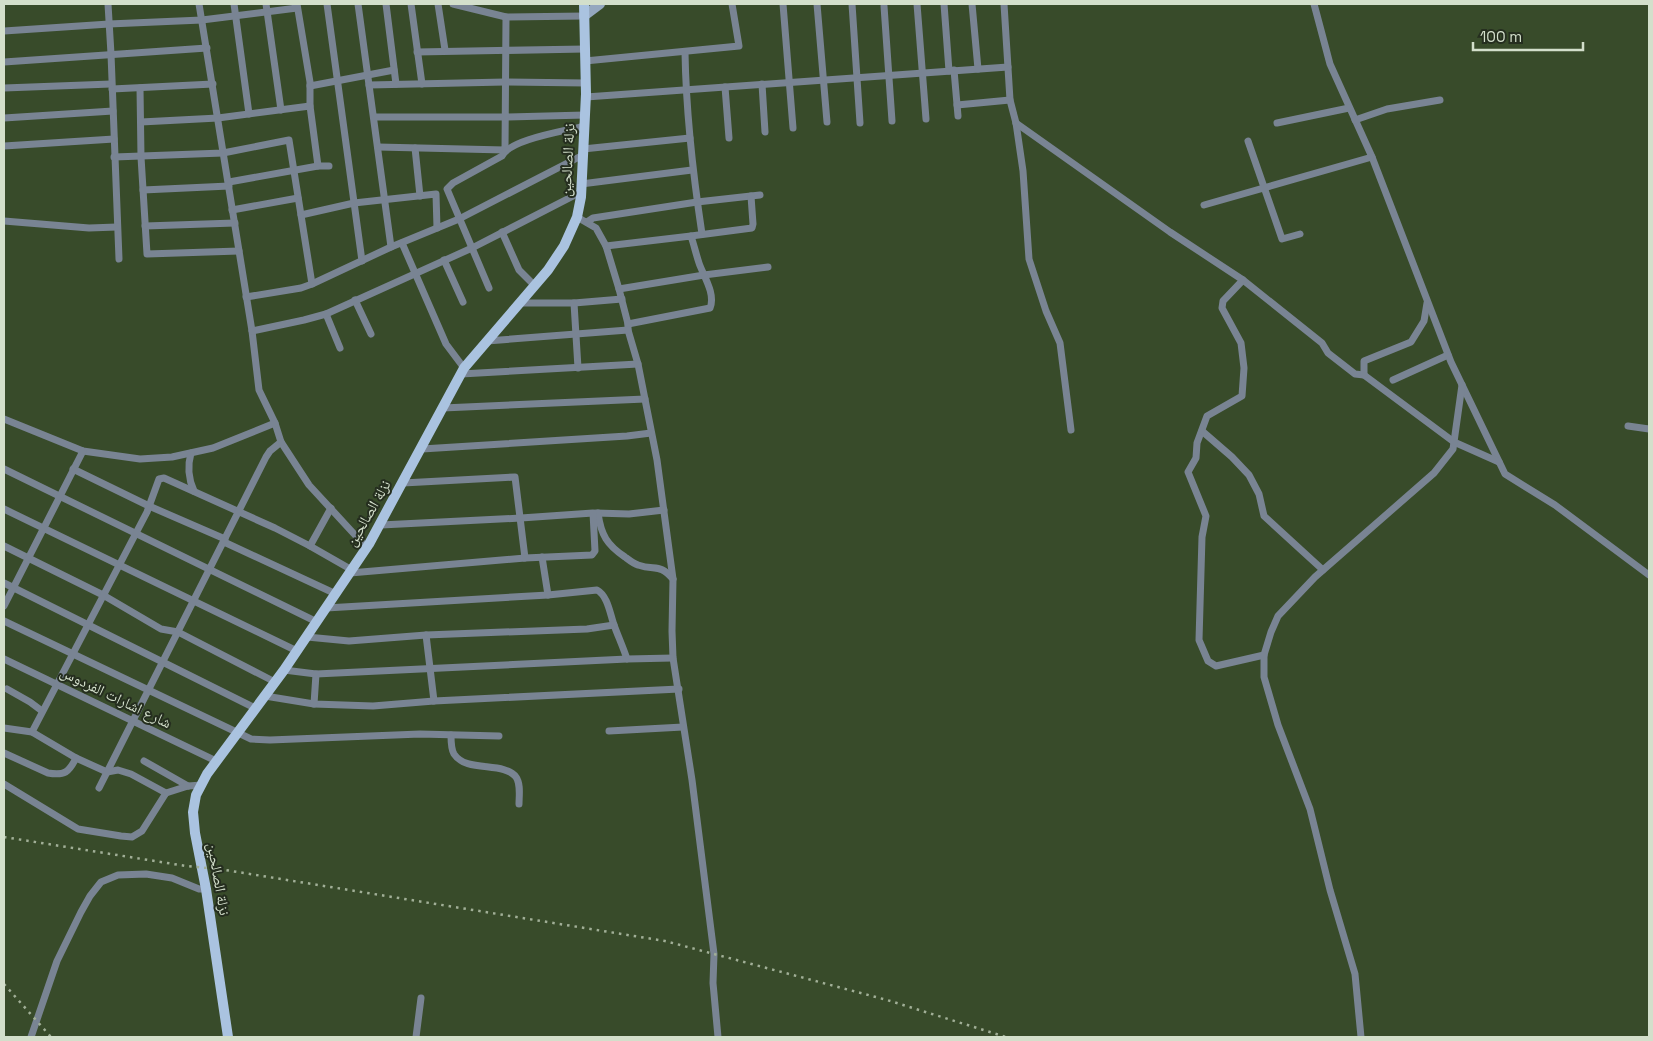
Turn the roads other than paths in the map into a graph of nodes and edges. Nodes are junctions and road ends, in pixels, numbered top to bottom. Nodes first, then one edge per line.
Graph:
1 (108, 4) edge
2 (199, 4) edge
3 (234, 4) edge
4 (327, 4) edge
5 (358, 4) edge
6 (386, 4) edge
7 (411, 4) edge
8 (438, 4) edge
9 (454, 4) edge
10 (584, 4) edge
11 (600, 4) edge
12 (732, 4) edge
13 (784, 4) edge
14 (817, 4) edge
15 (852, 4) edge
16 (917, 4) edge
17 (944, 4) edge
18 (972, 4) edge
19 (1004, 4) edge
20 (1314, 4) edge
21 (297, 6) edge
22 (473, 6) edge
23 (884, 6) dead end
24 (266, 7) edge
25 (236, 15) junction
26 (584, 16) junction
27 (506, 18) junction
28 (202, 20) junction
29 (109, 24) junction
30 (4, 31) edge
31 (207, 48) junction
32 (585, 49) junction
33 (445, 50) junction
34 (506, 50) junction
35 (417, 52) junction
36 (685, 52) junction
37 (111, 54) junction
38 (585, 61) junction
39 (4, 62) edge
40 (1008, 66) junction
41 (978, 69) junction
42 (394, 70) junction
43 (951, 71) junction
44 (922, 73) junction
45 (368, 74) junction
46 (889, 75) junction
47 (857, 77) junction
48 (823, 80) junction
49 (337, 82) junction
50 (506, 82) junction
51 (791, 82) junction
52 (586, 83) junction
53 (213, 84) junction
54 (396, 84) junction
55 (422, 84) junction
56 (762, 84) junction
57 (370, 85) junction
58 (112, 86) junction
59 (310, 86) junction
60 (725, 87) junction
61 (4, 88) edge
62 (140, 88) junction
63 (686, 90) junction
64 (586, 97) junction
65 (1010, 100) junction
66 (1440, 100) dead end
67 (957, 105) junction
68 (310, 106) junction
69 (1349, 108) junction
70 (281, 110) junction
71 (113, 111) junction
72 (249, 114) junction
73 (585, 115) junction
74 (958, 116) dead end
75 (374, 117) junction
76 (505, 117) junction
77 (4, 118) edge
78 (218, 118) junction
79 (926, 119) dead end
80 (1355, 120) junction
81 (892, 121) dead end
82 (141, 122) junction
83 (827, 122) dead end
84 (1016, 122) junction
85 (860, 123) dead end
86 (1277, 124) dead end
87 (584, 126) junction
88 (793, 128) dead end
89 (765, 132) dead end
90 (690, 138) junction
91 (729, 138) dead end
92 (114, 139) junction
93 (1248, 140) dead end
94 (4, 146) edge
95 (378, 147) junction
96 (415, 148) junction
97 (505, 150) junction
98 (583, 152) junction
99 (223, 153) junction
100 (114, 157) junction
101 (141, 157) junction
102 (1372, 158) junction
103 (318, 166) junction
104 (329, 166) dead end
105 (692, 170) junction
106 (294, 171) junction
107 (229, 184) junction
108 (581, 188) junction
109 (1264, 189) junction
110 (144, 190) junction
111 (760, 195) dead end
112 (420, 196) junction
113 (751, 196) junction
114 (298, 198) junction
115 (385, 199) junction
116 (697, 202) junction
117 (354, 203) junction
118 (1204, 205) dead end
119 (232, 210) junction
120 (301, 214) junction
121 (459, 219) junction
122 (582, 219) junction
123 (4, 221) edge
124 (235, 223) junction
125 (145, 226) junction
126 (117, 227) junction
127 (437, 228) junction
128 (502, 232) junction
129 (702, 234) junction
130 (1300, 234) dead end
131 (692, 236) junction
132 (402, 243) junction
133 (606, 246) junction
134 (391, 247) junction
135 (472, 248) junction
136 (238, 251) junction
137 (118, 259) dead end
138 (444, 260) junction
139 (362, 261) junction
140 (768, 267) dead end
141 (416, 273) junction
142 (704, 275) junction
143 (1244, 280) junction
144 (312, 284) junction
145 (536, 286) junction
146 (490, 288) dead end
147 (619, 289) junction
148 (246, 297) junction
149 (622, 299) junction
150 (355, 300) junction
151 (463, 302) dead end
152 (1428, 302) junction
153 (521, 303) junction
154 (574, 303) junction
155 (326, 314) junction
156 (628, 327) junction
157 (252, 331) junction
158 (371, 334) dead end
159 (576, 334) junction
160 (487, 341) junction
161 (340, 348) dead end
162 (1448, 355) junction
163 (638, 364) junction
164 (578, 368) junction
165 (463, 371) junction
166 (1364, 375) junction
167 (1393, 380) dead end
168 (1462, 385) junction
169 (645, 399) junction
170 (443, 408) junction
171 (4, 420) edge
172 (275, 423) junction
173 (1628, 426) dead end
174 (1649, 429) edge
175 (1071, 430) dead end
176 (1202, 431) junction
177 (651, 433) junction
178 (281, 442) junction
179 (1454, 442) junction
180 (422, 449) junction
181 (83, 451) junction
182 (191, 453) junction
183 (1499, 462) junction
184 (4, 469) edge
185 (73, 469) junction
186 (403, 484) junction
187 (194, 491) junction
188 (59, 496) junction
189 (149, 506) junction
190 (330, 508) junction
191 (4, 509) edge
192 (664, 510) junction
193 (239, 512) junction
194 (596, 513) junction
195 (521, 518) junction
196 (381, 525) junction
197 (44, 528) junction
198 (136, 533) junction
199 (224, 540) junction
200 (4, 546) edge
201 (310, 546) junction
202 (366, 548) junction
203 (542, 557) junction
204 (28, 558) junction
205 (525, 558) junction
206 (119, 564) junction
207 (209, 570) junction
208 (1323, 570) junction
209 (351, 572) junction
210 (1649, 575) edge
211 (673, 580) junction
212 (4, 583) edge
213 (14, 588) junction
214 (336, 594) junction
215 (548, 595) junction
216 (103, 596) junction
217 (193, 601) junction
218 (4, 606) edge
219 (326, 608) junction
220 (4, 622) edge
221 (317, 622) junction
222 (88, 625) junction
223 (614, 625) junction
224 (178, 632) junction
225 (426, 635) junction
226 (307, 637) junction
227 (297, 651) junction
228 (73, 653) junction
229 (1264, 655) junction
230 (4, 658) edge
231 (673, 658) junction
232 (627, 659) junction
233 (162, 662) junction
234 (431, 668) junction
235 (284, 670) junction
236 (316, 674) junction
237 (275, 682) junction
238 (57, 684) junction
239 (7, 689) dead end
240 (679, 689) junction
241 (148, 691) junction
242 (265, 696) junction
243 (434, 700) junction
244 (314, 704) junction
245 (255, 708) junction
246 (42, 711) junction
247 (133, 720) junction
248 (683, 727) junction
249 (4, 728) edge
250 (609, 730) dead end
251 (32, 732) junction
252 (237, 733) junction
253 (451, 735) junction
254 (499, 736) dead end
255 (4, 753) edge
256 (76, 758) junction
257 (144, 761) dead end
258 (216, 761) junction
259 (107, 772) junction
260 (4, 784) edge
261 (202, 785) junction
262 (188, 786) junction
263 (99, 788) dead end
264 (166, 793) junction
265 (519, 804) dead end
266 (206, 889) junction
267 (421, 998) dead end
268 (32, 1037) edge
269 (228, 1037) edge
270 (416, 1037) edge
271 (718, 1037) edge
272 (1361, 1037) edge

1 - 29 street
2 - 28 street
3 - 25 street
4 - 49 street
5 - 45 street
6 - 42 street
7 - 35 street
8 - 33 street
9 - 22 street
10 - 26 main road, نزلة الصالحين
11 - 26 street
12 - 36 street
13 - 51 street
14 - 48 street
15 - 47 street
16 - 44 street
17 - 43 street
18 - 41 street
19 - 40 street
20 - 69 street
21 - 24 street
21 - 59 street
22 - 27 street
23 - 46 street
24 - 25 street
24 - 70 street
25 - 28 street
25 - 72 street
26 - 27 street
26 - 32 main road, نزلة الصالحين
27 - 34 street
28 - 29 street
28 - 31 street
29 - 30 street
29 - 37 street
31 - 37 street
31 - 53 street
32 - 34 street
32 - 38 main road, نزلة الصالحين
33 - 34 street
33 - 35 street
34 - 50 street
35 - 55 street
36 - 38 street
36 - 63 street
37 - 39 street
37 - 58 street
38 - 52 main road, نزلة الصالحين
40 - 41 street
40 - 65 street
41 - 43 street
42 - 45 street
42 - 54 street
43 - 44 street
43 - 67 street
44 - 46 street
44 - 79 street
45 - 49 street
45 - 57 street
46 - 47 street
46 - 81 street
47 - 48 street
47 - 85 street
48 - 51 street
48 - 83 street
49 - 59 street
49 - 117 street
50 - 52 street
50 - 55 street
50 - 76 street
51 - 56 street
51 - 88 street
52 - 64 main road, نزلة الصالحين
53 - 62 street
53 - 78 street
54 - 55 street
54 - 57 street
56 - 60 street
56 - 89 street
57 - 75 street
58 - 61 street
58 - 62 street
58 - 71 street
59 - 68 street
60 - 63 street
60 - 91 street
62 - 82 street
63 - 64 street
63 - 90 street
64 - 73 main road, نزلة الصالحين
65 - 67 street
65 - 84 street
66 - 80 street
67 - 74 street
68 - 70 street
68 - 103 street
69 - 80 street
69 - 86 street
70 - 72 street
71 - 77 street
71 - 92 street
72 - 78 street
73 - 76 street
73 - 87 main road, نزلة الصالحين
75 - 76 street
75 - 95 street
76 - 97 street
78 - 82 street
78 - 99 street
80 - 102 street
82 - 101 street
84 - 143 street
84 - 175 street
87 - 97 street
87 - 98 main road, نزلة الصالحين
90 - 98 street
90 - 105 street
92 - 94 street
92 - 100 street
93 - 109 street
95 - 96 street
95 - 115 street
96 - 97 street
96 - 112 street
97 - 121 street
98 - 108 main road, نزلة الصالحين
98 - 121 street
99 - 101 street
99 - 106 street
99 - 107 street
100 - 101 street
100 - 126 street
101 - 110 street
102 - 109 street
102 - 152 street
103 - 104 street
103 - 106 street
105 - 108 street
105 - 116 street
106 - 107 street
106 - 114 street
107 - 110 street
107 - 119 street
108 - 122 main road, نزلة الصالحين
108 - 128 street
109 - 118 street
109 - 130 street
110 - 125 street
111 - 113 street
112 - 115 street
112 - 127 street
113 - 116 street
113 - 129 street
114 - 119 street
114 - 120 street
115 - 117 street
115 - 134 street
116 - 122 street
116 - 129 street
117 - 120 street
117 - 139 street
119 - 124 street
120 - 144 street
121 - 127 street
121 - 135 street
122 - 133 street
122 - 145 main road, نزلة الصالحين
123 - 126 street
124 - 125 street
124 - 136 street
125 - 136 street
126 - 137 street
127 - 132 street
128 - 135 street
128 - 145 street
129 - 131 street
131 - 133 street
131 - 142 street
132 - 134 street
132 - 141 street
133 - 147 street
134 - 139 street
135 - 138 street
135 - 146 street
136 - 148 street
138 - 141 street
138 - 151 street
139 - 144 street
140 - 142 street
141 - 150 street
141 - 165 street
142 - 147 street
142 - 156 street
143 - 166 street
143 - 176 street
144 - 148 street
145 - 153 main road, نزلة الصالحين
147 - 149 street
148 - 157 street
149 - 154 street
149 - 156 street
150 - 155 street
150 - 158 street
152 - 162 street
152 - 166 street
153 - 154 street
153 - 160 main road, نزلة الصالحين
154 - 159 street
155 - 157 street
155 - 161 street
156 - 159 street
156 - 163 street
157 - 172 street
159 - 160 street
159 - 164 street
160 - 165 main road, نزلة الصالحين
162 - 167 street
162 - 168 street
163 - 164 street
163 - 169 street
164 - 165 street
165 - 170 main road, نزلة الصالحين
166 - 179 street
168 - 179 street
168 - 183 street
169 - 170 street
169 - 177 street
170 - 180 main road, نزلة الصالحين
171 - 181 street
172 - 178 street
172 - 182 street
173 - 174 street
176 - 208 street
176 - 229 street
177 - 180 street
177 - 192 street
178 - 190 street
178 - 193 street
179 - 183 street
179 - 208 street
180 - 186 main road, نزلة الصالحين
181 - 182 street
181 - 185 street
182 - 187 street
183 - 210 street
184 - 188 street
185 - 188 street
185 - 189 street
186 - 195 street
186 - 196 main road, نزلة الصالحين
187 - 189 street
187 - 193 street
188 - 197 street
188 - 198 street
189 - 198 street
189 - 199 street
190 - 201 street
190 - 202 street
191 - 197 street
192 - 194 street
192 - 211 street
193 - 199 street
193 - 201 street
194 - 195 street
194 - 203 street
194 - 211 street
195 - 196 street
195 - 205 street
196 - 202 main road, نزلة الصالحين
197 - 204 street
197 - 206 street
198 - 206 street
198 - 207 street
199 - 207 street
199 - 214 street
200 - 204 street
201 - 209 street
202 - 209 main road, نزلة الصالحين
203 - 205 street
203 - 215 street
204 - 213 street
204 - 216 street
205 - 209 street
206 - 216 street
206 - 217 street
207 - 217 street
207 - 221 street
208 - 229 street
209 - 214 main road, نزلة الصالحين
211 - 231 street
212 - 213 street
213 - 218 street
213 - 222 street
214 - 219 main road, نزلة الصالحين
215 - 219 street
215 - 223 street
216 - 222 street
216 - 224 street
217 - 224 street
217 - 227 street
219 - 221 main road, نزلة الصالحين
220 - 228 street
221 - 226 main road, نزلة الصالحين
222 - 228 street
222 - 233 street
223 - 225 street
223 - 232 street
224 - 233 street
224 - 237 street
225 - 226 street
225 - 234 street
226 - 227 main road, نزلة الصالحين
227 - 235 main road, نزلة الصالحين
228 - 238 street
228 - 241 street
229 - 272 street
230 - 238 street, شارع اشارات الفردوس
231 - 232 street
231 - 240 street
232 - 234 street
233 - 241 street
233 - 245 street
234 - 236 street
234 - 243 street
235 - 236 street
235 - 237 main road, نزلة الصالحين
236 - 244 street
237 - 242 main road, نزلة الصالحين
238 - 246 street
238 - 247 street, شارع اشارات الفردوس
239 - 246 street
240 - 243 street
240 - 248 street
241 - 247 street
241 - 252 street
242 - 244 street
242 - 245 main road, نزلة الصالحين
243 - 244 street
245 - 252 main road, نزلة الصالحين
246 - 251 street
247 - 258 street, شارع اشارات الفردوس
247 - 259 street
248 - 250 street
248 - 271 street
249 - 251 street
251 - 256 street
252 - 253 street
252 - 258 main road, نزلة الصالحين
253 - 254 street
253 - 265 street
255 - 256 street
256 - 259 street
257 - 262 street
258 - 261 main road, نزلة الصالحين
259 - 263 street
259 - 264 street
260 - 264 street
261 - 262 street
261 - 266 main road, نزلة الصالحين
262 - 264 street
266 - 268 street
266 - 269 main road, نزلة الصالحين
267 - 270 street

